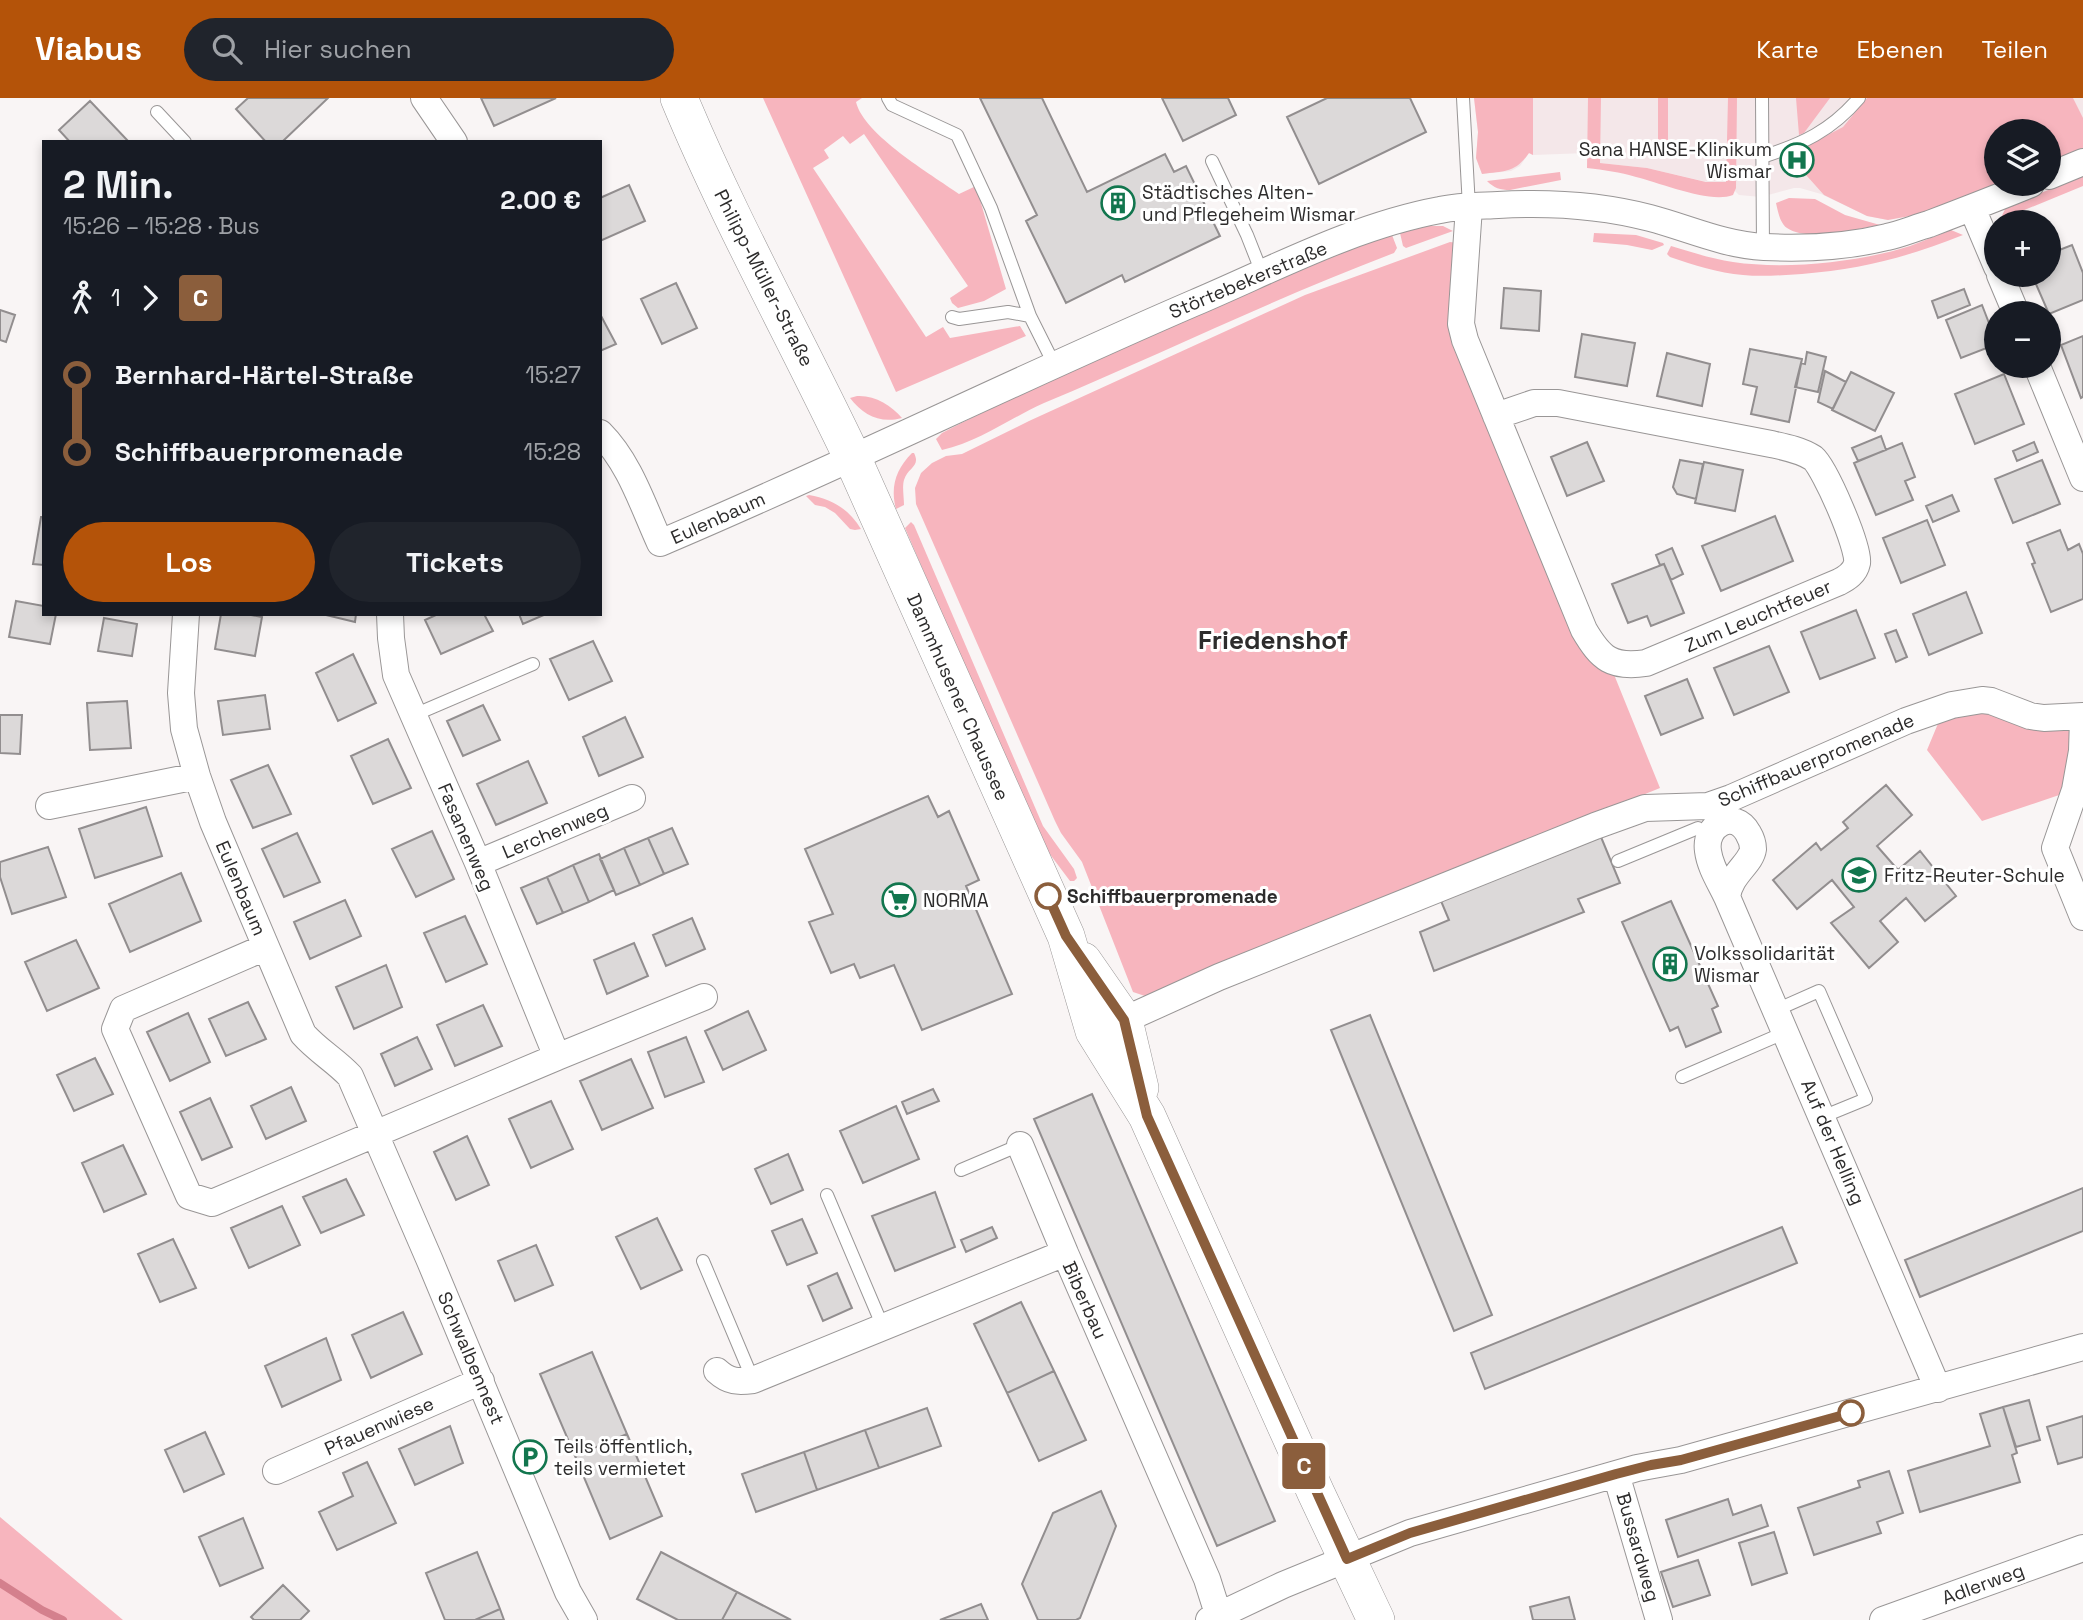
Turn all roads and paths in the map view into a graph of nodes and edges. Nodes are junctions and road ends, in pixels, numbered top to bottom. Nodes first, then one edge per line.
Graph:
1 (424, 98) edge
2 (679, 98) edge
3 (888, 98) edge
4 (1463, 98) edge
5 (1762, 98) edge
6 (1859, 98) edge
7 (157, 112) dead end
8 (183, 140) edge
9 (453, 140) edge
10 (1762, 157) junction
11 (1212, 161) dead end
12 (2083, 162) edge
13 (2061, 171) edge
14 (2002, 196) edge
15 (1469, 207) junction
16 (1972, 208) junction
17 (1984, 236) edge
18 (1763, 247) junction
19 (1262, 274) junction
20 (1030, 316) junction
21 (952, 317) dead end
22 (1054, 365) junction
23 (2042, 378) edge
24 (1496, 416) junction
25 (602, 435) edge
26 (852, 457) junction
27 (2083, 478) edge
28 (186, 616) edge
29 (390, 616) edge
30 (533, 664) dead end
31 (414, 715) junction
32 (2083, 718) edge
33 (197, 776) junction
34 (632, 798) dead end
35 (49, 806) dead end
36 (1698, 828) junction
37 (1618, 861) dead end
38 (478, 863) junction
39 (1727, 897) junction
40 (2083, 918) edge
41 (1066, 936) junction
42 (266, 947) junction
43 (704, 997) dead end
44 (1124, 1020) junction
45 (1781, 1021) junction
46 (557, 1057) junction
47 (1682, 1077) dead end
48 (1147, 1116) junction
49 (1822, 1117) junction
50 (375, 1133) junction
51 (1020, 1145) joint
52 (961, 1170) dead end
53 (827, 1195) dead end
54 (1065, 1253) junction
55 (703, 1261) dead end
56 (883, 1327) junction
57 (2083, 1347) edge
58 (717, 1371) dead end
59 (753, 1380) junction
60 (481, 1381) junction
61 (1938, 1389) junction
62 (276, 1471) dead end
63 (1616, 1474) junction
64 (2083, 1548) edge
65 (1347, 1559) junction
66 (1216, 1619) edge
67 (584, 1620) edge
68 (1376, 1620) edge
69 (1659, 1620) edge
70 (1882, 1620) edge

1 - 9 street
2 - 26 street, Philipp-Müller-Straße
3 - 20 lane
4 - 15 lane
5 - 10 lane
6 - 10 lane
7 - 8 lane
10 - 18 lane
11 - 19 lane
12 - 13 street
14 - 16 street, Störtebekerstraße
15 - 18 street, Störtebekerstraße
15 - 19 street, Störtebekerstraße
15 - 24 street, Zum Leuchtfeuer
16 - 17 street
16 - 18 street, Störtebekerstraße
19 - 22 street, Störtebekerstraße
20 - 21 lane
20 - 22 lane
22 - 26 street, Störtebekerstraße
23 - 27 street
24 - 24 street, Zum Leuchtfeuer
25 - 26 street, Eulenbaum
26 - 41 street, Dammhusener Chaussee
28 - 33 street, Eulenbaum
29 - 31 street, Fasanenweg
30 - 31 lane
31 - 38 street, Fasanenweg
32 - 36 street, Schiffbauerpromenade
32 - 40 street
33 - 35 street
33 - 42 street, Eulenbaum
34 - 38 street, Lerchenweg
36 - 37 lane
36 - 39 street, Auf der Helling
36 - 39 street
36 - 44 street, Schiffbauerpromenade
38 - 46 street, Fasanenweg
39 - 45 street, Auf der Helling
41 - 44 street, Dammhusener Chaussee
41 - 48 street, Dammhusener Chaussee
42 - 50 street, Eulenbaum
42 - 50 street
43 - 46 street
44 - 48 street, Dammhusener Chaussee
45 - 47 lane
45 - 49 street, Auf der Helling
45 - 49 lane
46 - 50 street
48 - 65 street, Dammhusener Chaussee
49 - 61 street, Auf der Helling
50 - 60 street, Schwalbennest
51 - 52 lane
51 - 54 street
53 - 56 lane
54 - 56 street, Biberbau
54 - 66 street, Biberbau
55 - 59 lane
56 - 59 street, Biberbau
57 - 61 street
58 - 59 street
60 - 62 street, Pfauenwiese
60 - 67 street, Schwalbennest
61 - 63 street
63 - 65 street
63 - 69 street, Bussardweg
64 - 70 street, Adlerweg
65 - 66 street
65 - 68 street, Dammhusener Chaussee

